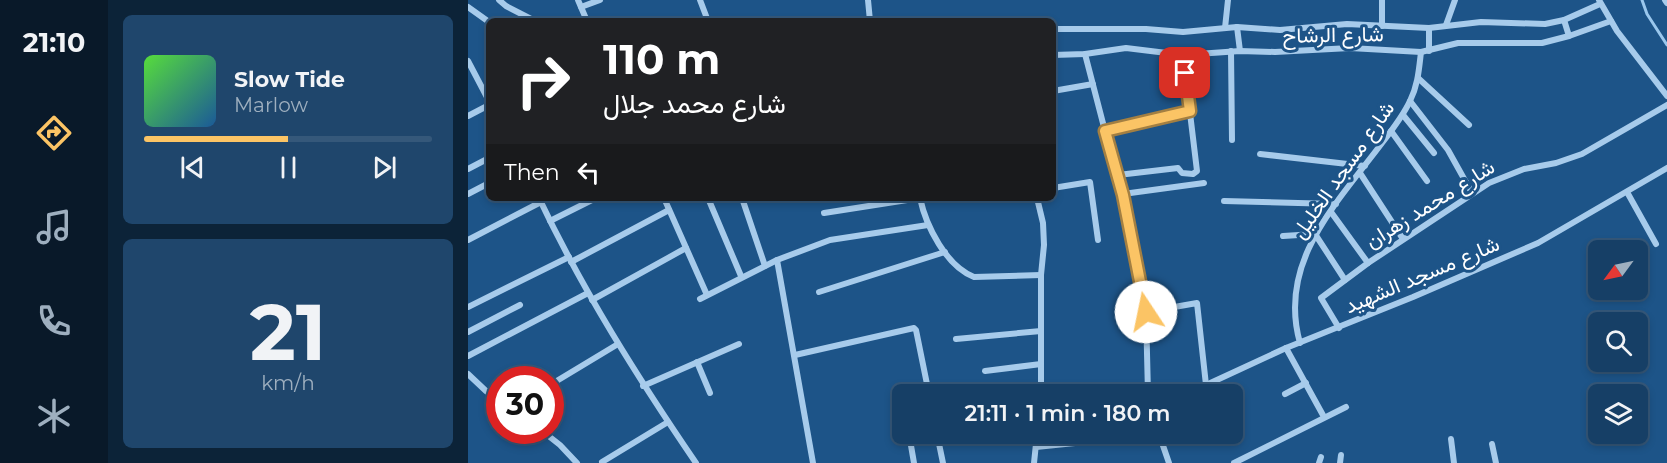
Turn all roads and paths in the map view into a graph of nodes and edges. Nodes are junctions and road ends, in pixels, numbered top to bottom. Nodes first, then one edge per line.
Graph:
1 (499, 0) edge
2 (578, 0) edge
3 (600, 0) edge
4 (700, 0) edge
5 (868, 0) edge
6 (1228, 0) edge
7 (1382, 0) edge
8 (1455, 0) edge
9 (1599, 2) edge
10 (468, 7) edge
11 (581, 7) junction
12 (529, 18) edge
13 (586, 18) edge
14 (707, 18) edge
15 (870, 18) edge
16 (486, 20) edge
17 (1611, 21) junction
18 (1565, 22) junction
19 (1446, 25) junction
20 (1382, 26) junction
21 (1225, 28) junction
22 (1056, 29) edge
23 (1237, 29) junction
24 (1429, 31) junction
25 (1568, 34) junction
26 (1240, 48) junction
27 (1430, 48) junction
28 (1231, 51) junction
29 (1421, 52) junction
30 (1085, 54) junction
31 (1056, 55) edge
32 (1183, 55) junction
33 (468, 61) edge
34 (1418, 78) junction
35 (1093, 84) junction
36 (1056, 90) edge
37 (1667, 96) edge
38 (486, 97) edge
39 (1410, 101) junction
40 (486, 105) edge
41 (1667, 105) edge
42 (1190, 111) junction
43 (1403, 115) junction
44 (468, 116) edge
45 (1469, 124) dead end
46 (1105, 131) junction
47 (1391, 131) junction
48 (1232, 140) dead end
49 (1260, 153) dead end
50 (1434, 153) dead end
51 (486, 160) edge
52 (1365, 166) junction
53 (1667, 168) edge
54 (468, 169) edge
55 (1360, 173) junction
56 (1118, 175) junction
57 (1427, 181) dead end
58 (1204, 183) dead end
59 (486, 185) edge
60 (1056, 188) edge
61 (1628, 192) junction
62 (1472, 193) junction
63 (468, 194) edge
64 (1123, 195) junction
65 (536, 201) edge
66 (541, 201) edge
67 (590, 201) edge
68 (665, 201) edge
69 (709, 201) edge
70 (743, 201) edge
71 (901, 201) edge
72 (921, 201) edge
73 (1038, 201) edge
74 (1224, 201) dead end
75 (1336, 204) junction
76 (669, 210) junction
77 (1331, 212) junction
78 (824, 213) dead end
79 (550, 221) junction
80 (928, 225) junction
81 (1315, 234) junction
82 (1282, 236) dead end
83 (1403, 239) junction
84 (468, 240) edge
85 (1098, 240) dead end
86 (1656, 244) dead end
87 (686, 248) junction
88 (945, 252) junction
89 (570, 260) junction
90 (777, 260) junction
91 (1368, 262) junction
92 (765, 266) junction
93 (1041, 275) junction
94 (741, 276) junction
95 (1345, 280) junction
96 (819, 292) dead end
97 (588, 293) junction
98 (707, 295) junction
99 (700, 299) dead end
100 (592, 300) junction
101 (520, 305) dead end
102 (468, 308) edge
103 (1146, 312) junction
104 (1339, 328) junction
105 (1041, 331) junction
106 (468, 332) edge
107 (956, 339) dead end
108 (1300, 343) junction
109 (618, 344) junction
110 (739, 344) dead end
111 (1286, 348) junction
112 (795, 355) junction
113 (468, 356) edge
114 (697, 362) junction
115 (1041, 364) junction
116 (985, 371) dead end
117 (468, 374) edge
118 (564, 377) edge
119 (1306, 383) junction
120 (927, 384) edge
121 (1041, 384) edge
122 (1148, 384) edge
123 (1206, 384) edge
124 (1208, 384) edge
125 (643, 386) junction
126 (486, 390) edge
127 (710, 393) dead end
128 (1285, 394) dead end
129 (1346, 406) dead end
130 (1324, 417) junction
131 (668, 422) junction
132 (1451, 439) dead end
133 (559, 444) edge
134 (911, 444) edge
135 (939, 444) edge
136 (1036, 444) edge
137 (1065, 444) edge
138 (1162, 444) edge
139 (1492, 444) dead end
140 (1036, 447) junction
141 (1341, 455) dead end
142 (602, 462) edge
143 (577, 463) edge
144 (696, 463) edge
145 (813, 463) edge
146 (914, 463) edge
147 (943, 463) edge
148 (1034, 463) edge
149 (1169, 463) edge
150 (1234, 463) edge
151 (1340, 463) edge
152 (1454, 463) edge
153 (1496, 463) edge

1 - 12 street
2 - 11 street
3 - 11 street
4 - 14 street
5 - 15 street
6 - 21 street
7 - 20 street
8 - 19 street
9 - 17 street
9 - 18 street, شارع الرشاح
10 - 16 street
11 - 13 street
17 - 25 street, شارع الرشاح
17 - 37 street
18 - 19 street, شارع الرشاح
18 - 25 street
19 - 24 street, شارع الرشاح
20 - 23 street, شارع الرشاح
20 - 24 street, شارع الرشاح
21 - 22 street, شارع الرشاح
21 - 23 street, شارع الرشاح
23 - 26 street
24 - 27 street
25 - 27 street, شارع الرشاح
26 - 28 street, شارع الرشاح
26 - 29 street, شارع الرشاح
27 - 29 street, شارع الرشاح
28 - 32 street, شارع الرشاح
28 - 48 street
29 - 34 street, شارع مسجد الخليل
30 - 31 street, شارع الرشاح
30 - 32 street, شارع الرشاح
30 - 35 street
32 - 42 street
33 - 38 street
34 - 39 street, شارع مسجد الخليل
34 - 45 street
35 - 36 street
35 - 46 street
39 - 43 street, شارع مسجد الخليل
39 - 62 street
40 - 44 street
41 - 62 street, شارع محمد زهران
42 - 46 street
42 - 56 street
43 - 47 street, شارع مسجد الخليل
43 - 50 street
46 - 56 street
47 - 52 street, شارع مسجد الخليل
47 - 57 street
49 - 52 street
51 - 54 street
52 - 55 street, شارع مسجد الخليل
53 - 61 street, شارع مسجد الشهيد
55 - 75 street, شارع مسجد الخليل
55 - 83 street
56 - 64 street
58 - 64 street
59 - 63 street
60 - 85 street
61 - 86 street
61 - 104 street, شارع مسجد الشهيد
62 - 83 street, شارع محمد زهران
64 - 103 street
65 - 84 street
66 - 79 street
67 - 79 street
68 - 76 street
69 - 94 street
70 - 92 street
71 - 78 street
72 - 80 street
73 - 93 street
74 - 75 street
75 - 77 street, شارع مسجد الخليل
76 - 87 street
76 - 89 street
77 - 81 street, شارع مسجد الخليل
77 - 91 street
79 - 89 street
80 - 88 street
80 - 90 street
81 - 82 street
81 - 95 street
81 - 108 street, شارع مسجد الخليل
83 - 91 street, شارع محمد زهران
87 - 98 street
87 - 100 street
88 - 93 street
88 - 96 street
89 - 97 street
89 - 102 street
90 - 92 street
90 - 112 street
91 - 95 street, شارع محمد زهران
92 - 94 street
93 - 105 street
94 - 98 street
95 - 104 street, شارع محمد زهران
97 - 100 street
97 - 113 street
98 - 99 street
100 - 109 street
101 - 106 street
103 - 122 street
103 - 123 street
104 - 108 street, شارع مسجد الشهيد
105 - 107 street
105 - 115 street
108 - 111 street, شارع مسجد الشهيد
109 - 118 street
109 - 125 street
110 - 114 street
111 - 119 street
111 - 124 street, شارع مسجد الشهيد
112 - 120 street
112 - 145 street
114 - 125 street
114 - 127 street
115 - 116 street
115 - 121 street
117 - 126 street
119 - 128 street
119 - 130 street
125 - 131 street
129 - 130 street
130 - 150 street
131 - 142 street
131 - 144 street
132 - 152 street
133 - 143 street
134 - 146 street
135 - 147 street
136 - 140 street
137 - 140 street
138 - 149 street
139 - 153 street
140 - 148 street
141 - 151 street

